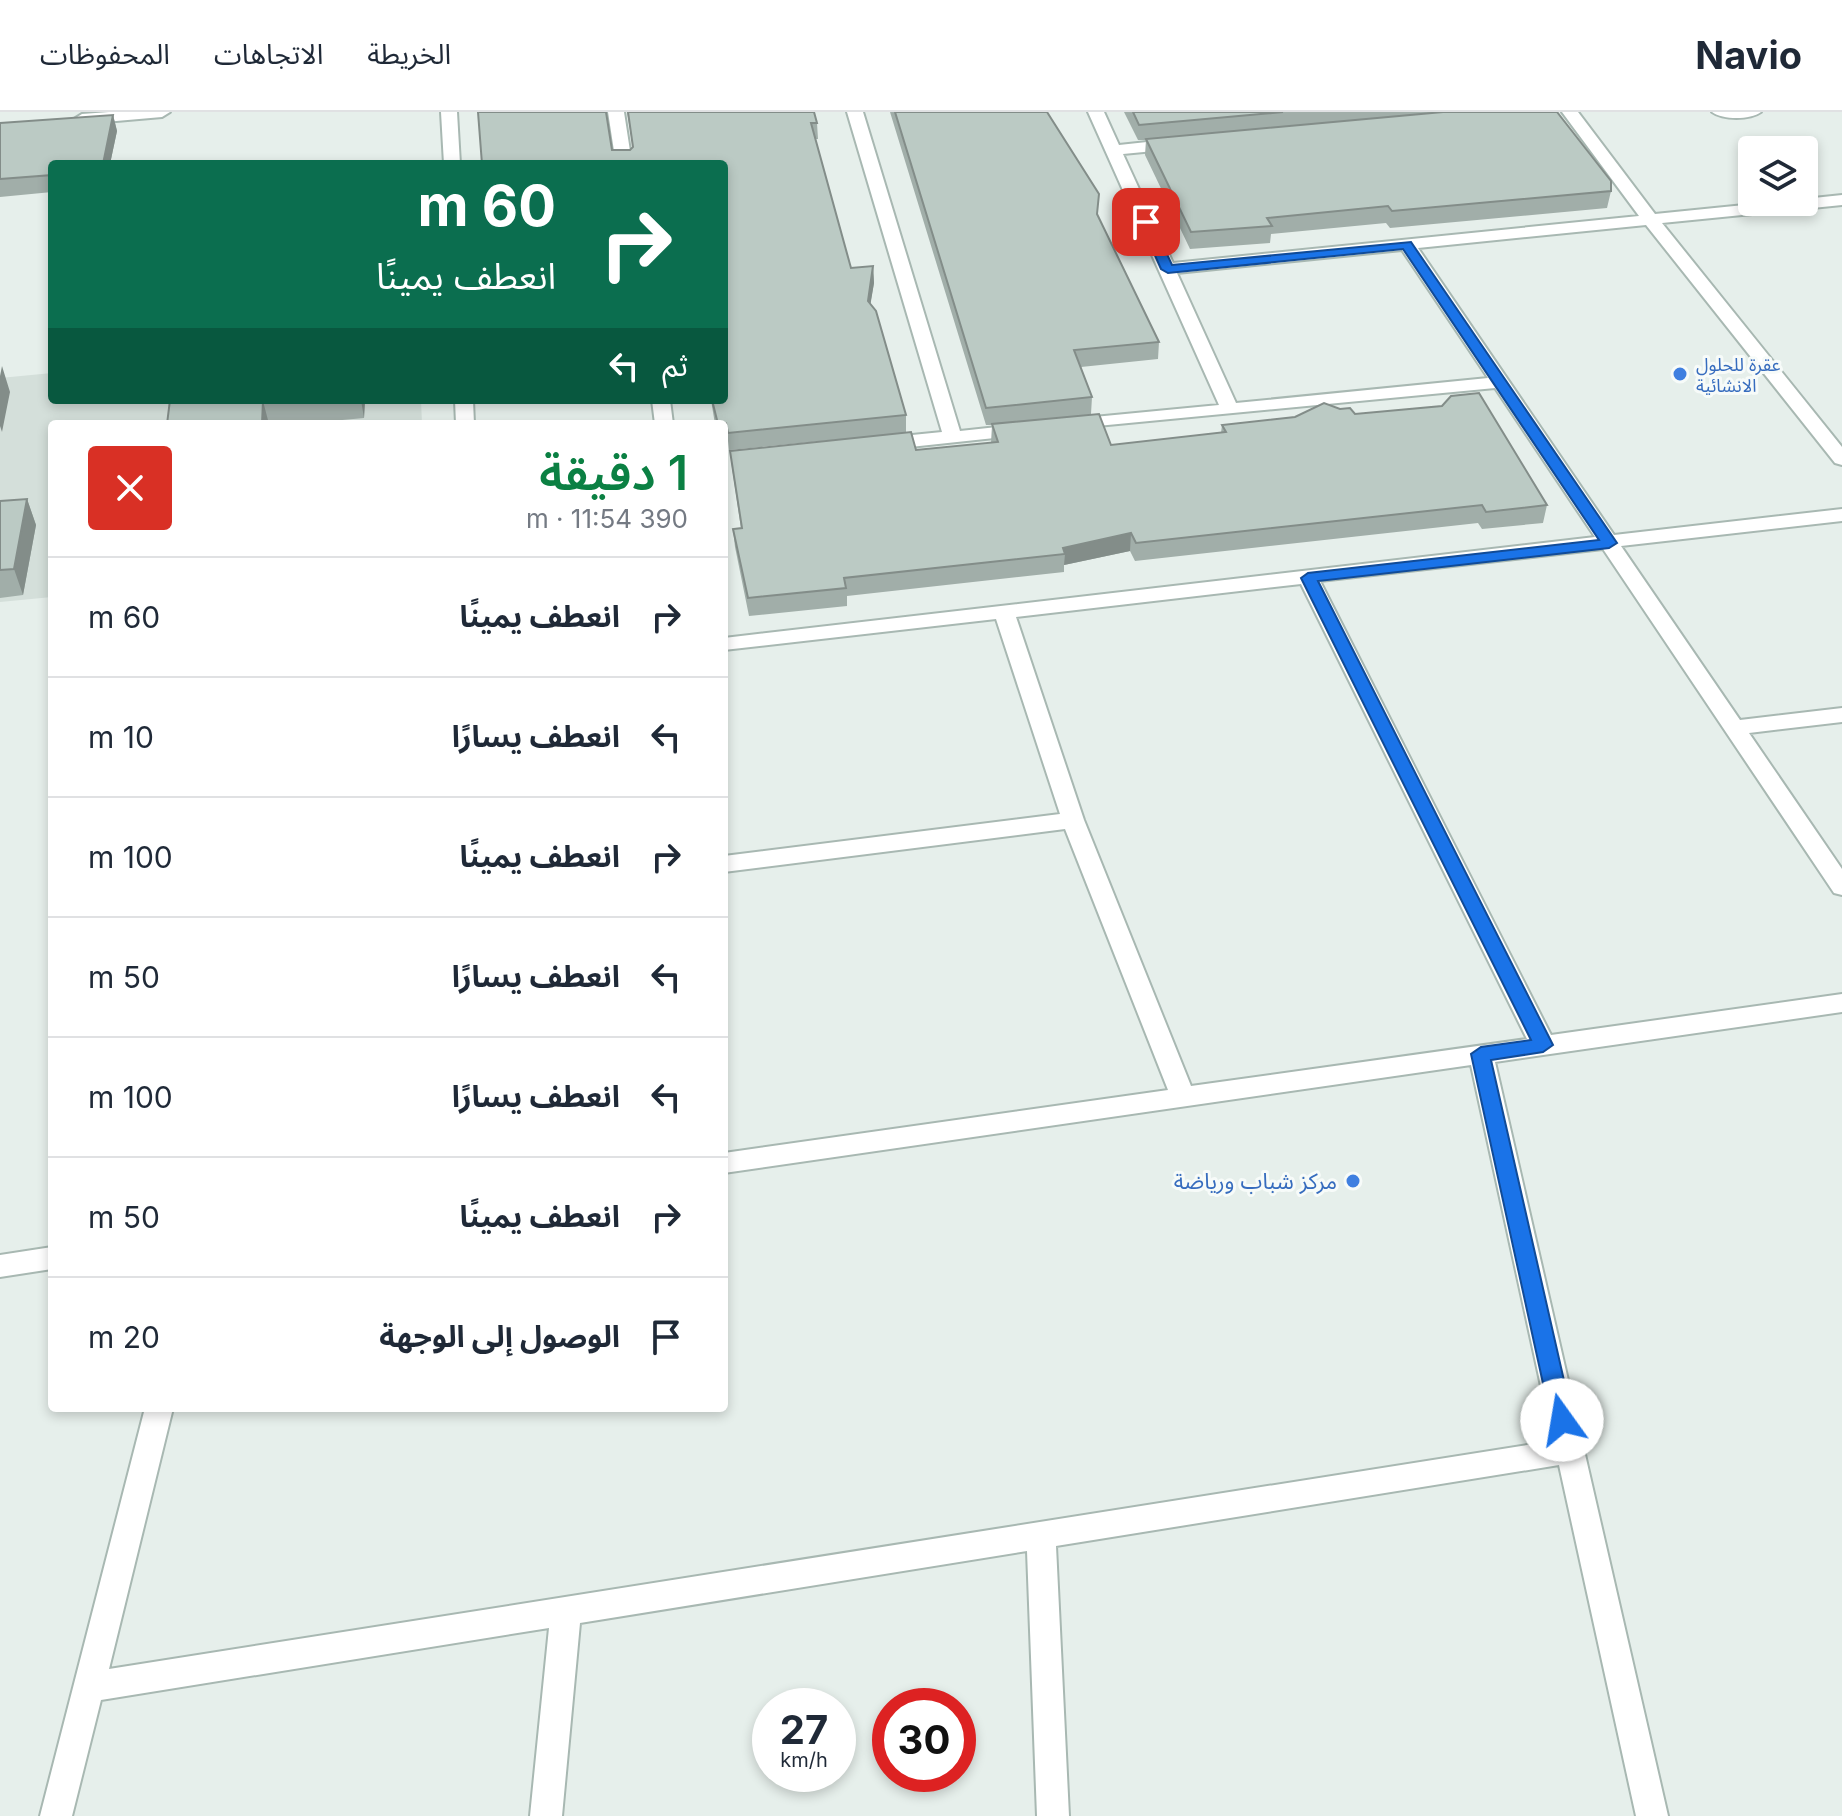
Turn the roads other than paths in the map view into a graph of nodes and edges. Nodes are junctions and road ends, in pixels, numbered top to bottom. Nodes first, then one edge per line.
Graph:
1 (162, 112) edge
2 (449, 112) edge
3 (616, 112) edge
4 (855, 112) edge
5 (1096, 112) edge
6 (1570, 112) edge
7 (1720, 112) edge
8 (1753, 112) edge
9 (59, 121) edge
10 (1193, 143) edge
11 (1114, 150) junction
12 (452, 160) edge
13 (623, 160) edge
14 (1842, 200) edge
15 (1651, 220) junction
16 (1407, 245) junction
17 (1168, 269) junction
18 (1499, 382) junction
19 (1230, 409) junction
20 (953, 437) junction
21 (861, 446) edge
22 (1842, 459) edge
23 (1842, 515) edge
24 (1609, 543) junction
25 (1308, 578) junction
26 (1004, 612) junction
27 (728, 644) edge
28 (1842, 715) edge
29 (1735, 728) junction
30 (1073, 820) junction
31 (728, 863) edge
32 (1842, 887) edge
33 (1842, 1003) edge
34 (1543, 1045) junction
35 (1481, 1054) junction
36 (1183, 1097) junction
37 (728, 1162) edge
38 (48, 1259) edge
39 (0, 1266) edge
40 (158, 1412) edge
41 (1568, 1451) junction
42 (1041, 1536) junction
43 (566, 1612) junction
44 (90, 1687) junction
45 (56, 1816) edge
46 (546, 1816) edge
47 (1053, 1816) edge
48 (1652, 1816) edge

1 - 9 street
2 - 12 street
3 - 13 street
4 - 20 street
5 - 11 street
6 - 15 street
7 - 8 street
10 - 11 street
11 - 17 street
14 - 15 street
15 - 16 street
15 - 22 street
16 - 17 street
16 - 18 street
17 - 19 street
18 - 19 street
18 - 24 street
19 - 20 street
20 - 21 street
23 - 24 street
24 - 25 street
24 - 29 street
25 - 26 street
25 - 34 street
26 - 27 street
26 - 30 street
28 - 29 street
29 - 32 street
30 - 31 street
30 - 36 street
33 - 34 street
34 - 35 street
35 - 36 street
35 - 41 street
36 - 37 street
38 - 39 street
40 - 44 street
41 - 42 street
41 - 48 street
42 - 43 street
42 - 47 street
43 - 44 street
43 - 46 street
44 - 45 street

